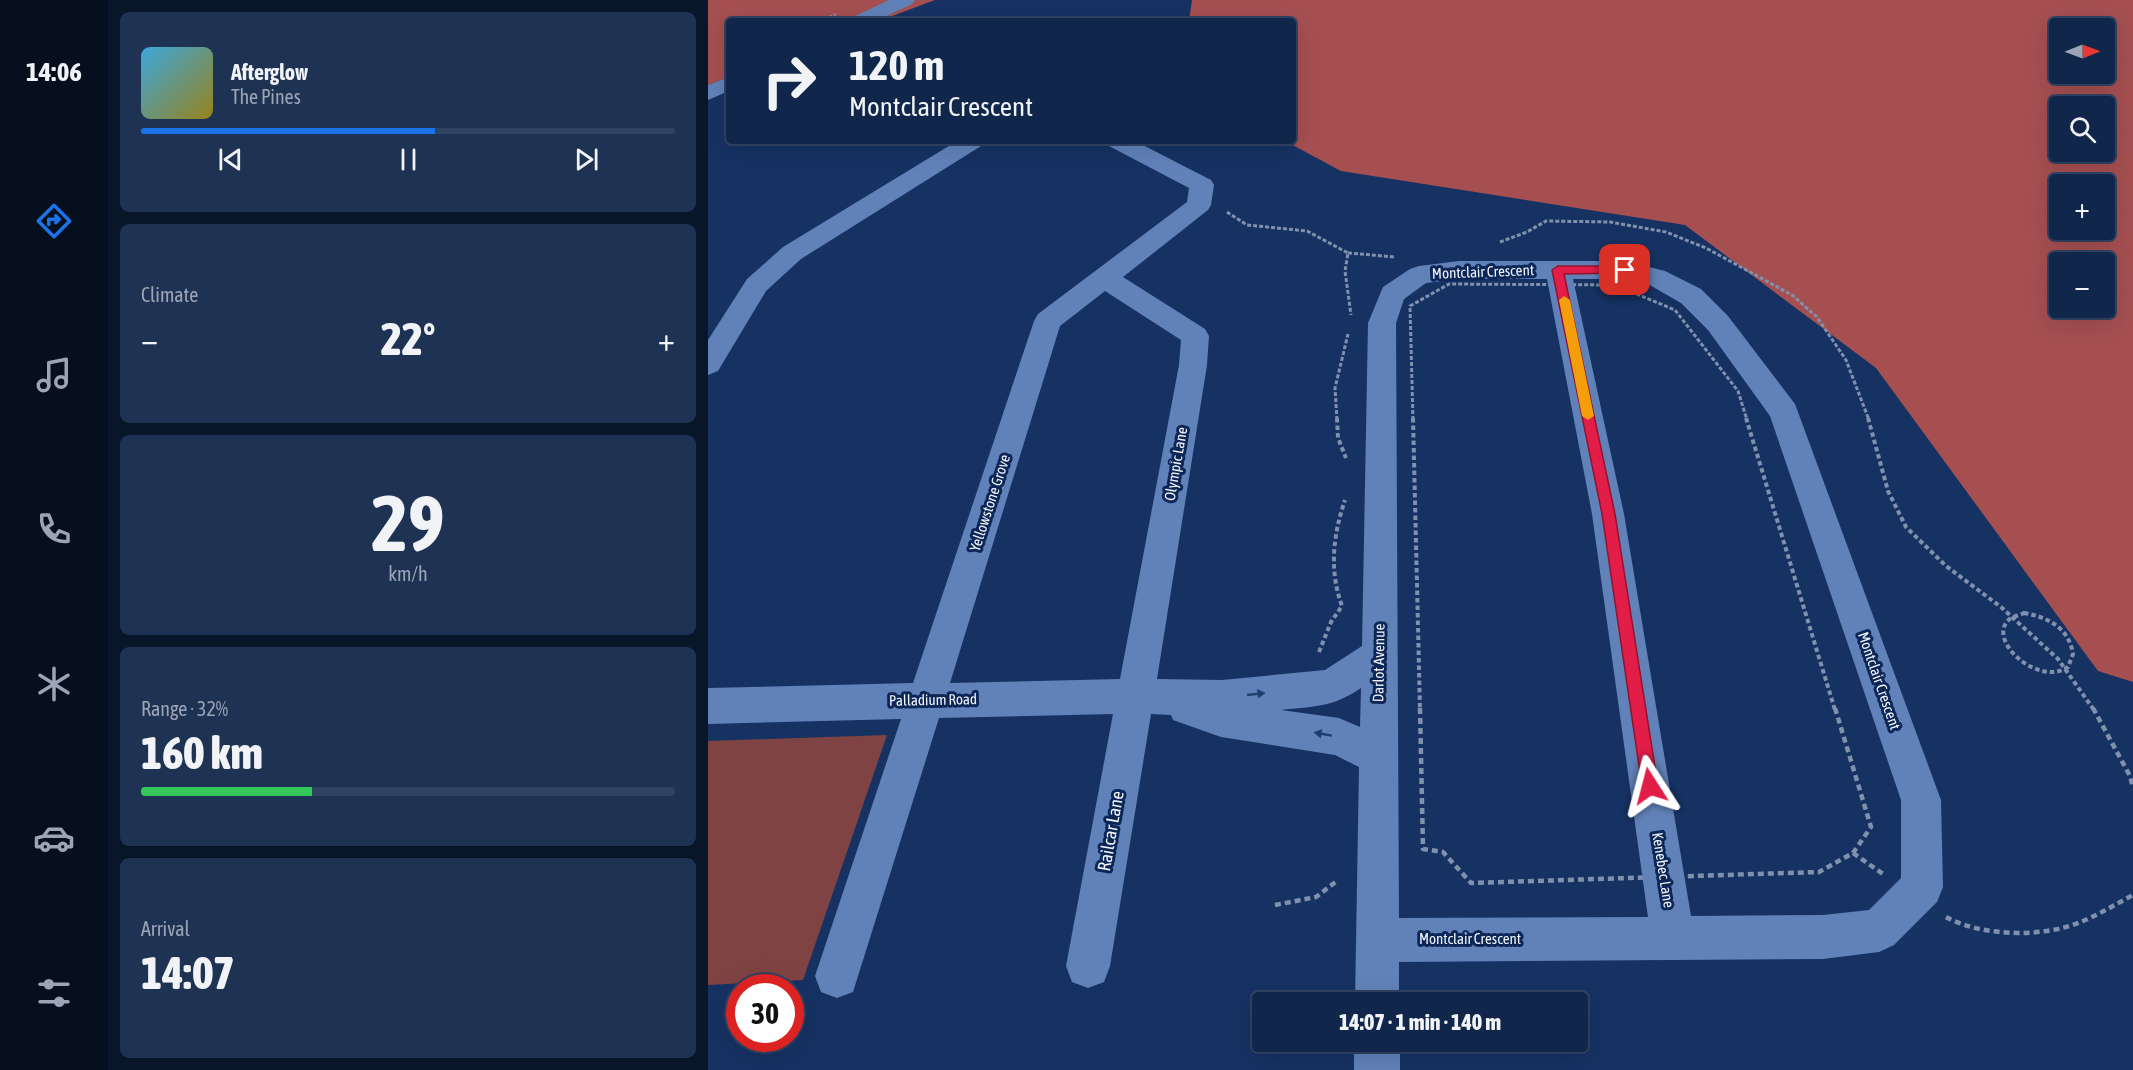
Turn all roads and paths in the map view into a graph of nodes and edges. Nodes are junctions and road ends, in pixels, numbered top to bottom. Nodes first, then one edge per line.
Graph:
1 (905, 0) edge
2 (866, 18) edge
3 (726, 84) edge
4 (708, 93) edge
5 (968, 144) edge
6 (1123, 144) edge
7 (1558, 270) junction
8 (1105, 278) junction
9 (1383, 323) joint
10 (708, 364) edge
11 (1380, 654) junction
12 (2024, 664) joint
13 (1146, 696) junction
14 (926, 700) junction
15 (708, 706) edge
16 (1377, 756) junction
17 (1854, 853) dead end
18 (1342, 877) dead end
19 (1914, 895) junction
20 (2133, 895) edge
21 (1275, 905) dead end
22 (1673, 938) junction
23 (1377, 940) junction
24 (1088, 966) dead end
25 (837, 976) dead end
26 (1377, 992) edge
27 (1377, 1052) edge
28 (1377, 1070) edge

1 - 2 street
3 - 4 street
5 - 10 street
6 - 8 street, Yellowstone Grove
7 - 9 street, Montclair Crescent
7 - 19 street, Montclair Crescent
7 - 22 street, Kenebec Lane
8 - 13 street, Olympic Lane
8 - 14 street, Yellowstone Grove
9 - 11 street, Darlot Avenue
13 -> 11 street, Palladium Road
11 - 16 street, Darlot Avenue
12 - 12 path
13 - 14 street, Palladium Road
16 -> 13 street, Palladium Road
13 - 24 street, Railcar Lane
14 - 15 street, Palladium Road
14 - 25 street, Yellowstone Grove
16 - 23 street, Darlot Avenue
17 - 19 path
18 - 21 path
19 - 20 path
19 - 22 street, Montclair Crescent
22 - 23 street, Montclair Crescent
23 - 26 street, Darlot Avenue
27 - 28 street

